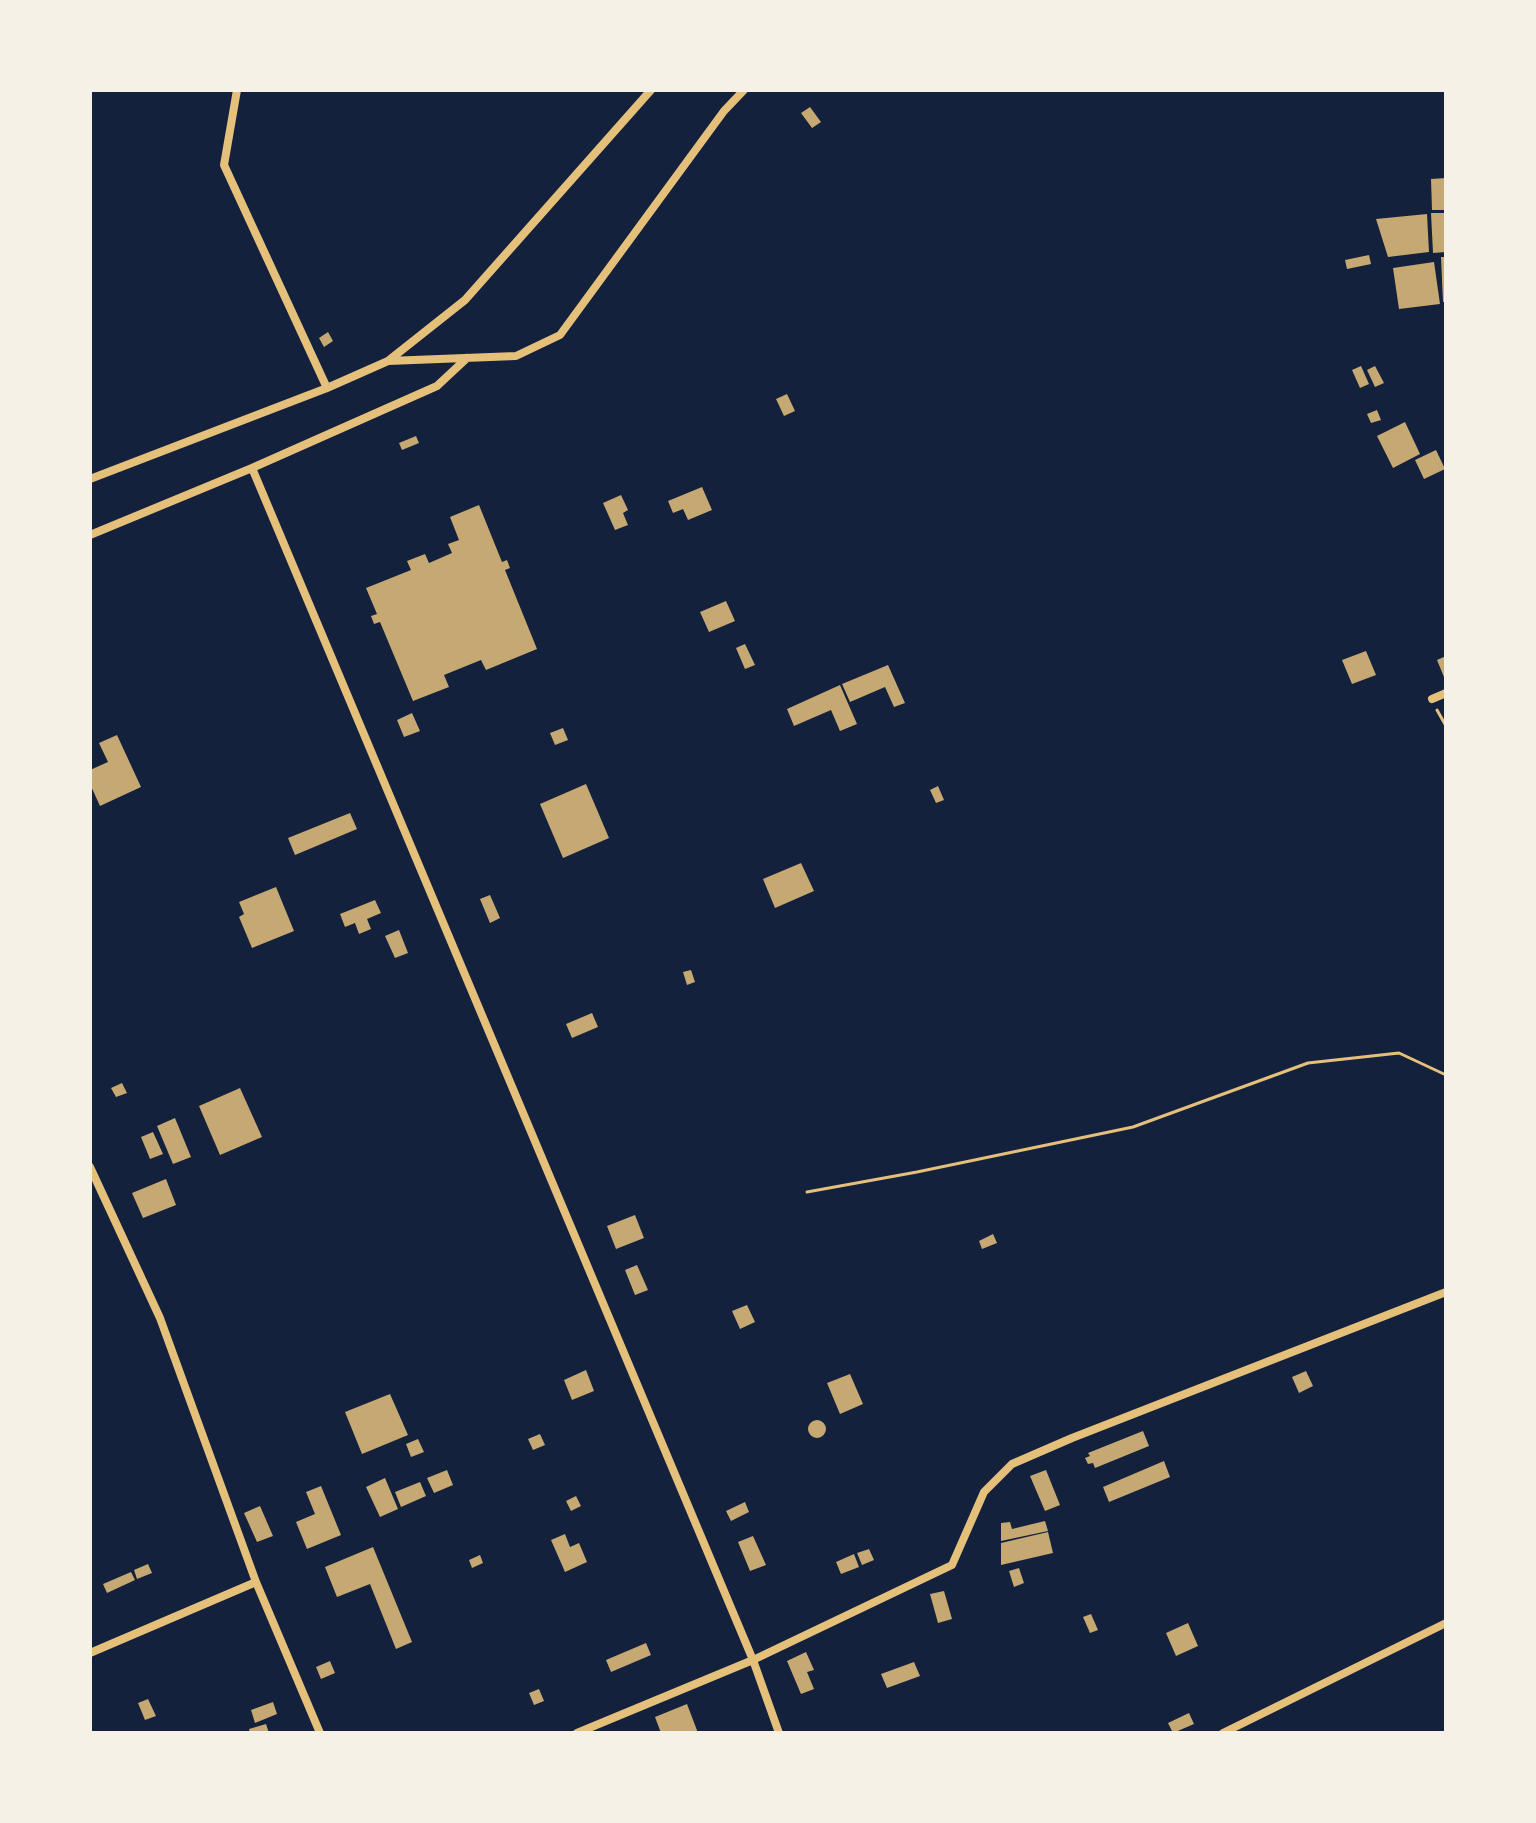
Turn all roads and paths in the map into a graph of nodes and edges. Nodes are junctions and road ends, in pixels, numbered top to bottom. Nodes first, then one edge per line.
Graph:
1 (237, 90) edge
2 (651, 90) edge
3 (744, 90) edge
4 (468, 358) junction
5 (388, 361) junction
6 (327, 388) junction
7 (252, 468) junction
8 (90, 479) edge
9 (90, 535) edge
10 (1446, 693) edge
11 (1432, 699) joint
12 (1446, 726) edge
13 (1446, 1075) edge
14 (90, 1167) edge
15 (807, 1192) dead end
16 (1446, 1292) edge
17 (256, 1582) junction
18 (1446, 1623) edge
19 (90, 1653) edge
20 (753, 1660) junction
21 (320, 1733) edge
22 (577, 1733) edge
23 (779, 1733) edge
24 (1223, 1733) edge

1 - 6 street
2 - 5 street
3 - 4 street
4 - 5 street
4 - 7 street
5 - 6 street
6 - 8 street
7 - 9 street
7 - 20 street
10 - 11 street
11 - 12 path
13 - 15 path
14 - 17 street
16 - 20 street
17 - 19 street
17 - 21 street
18 - 24 street
20 - 22 street
20 - 23 street

